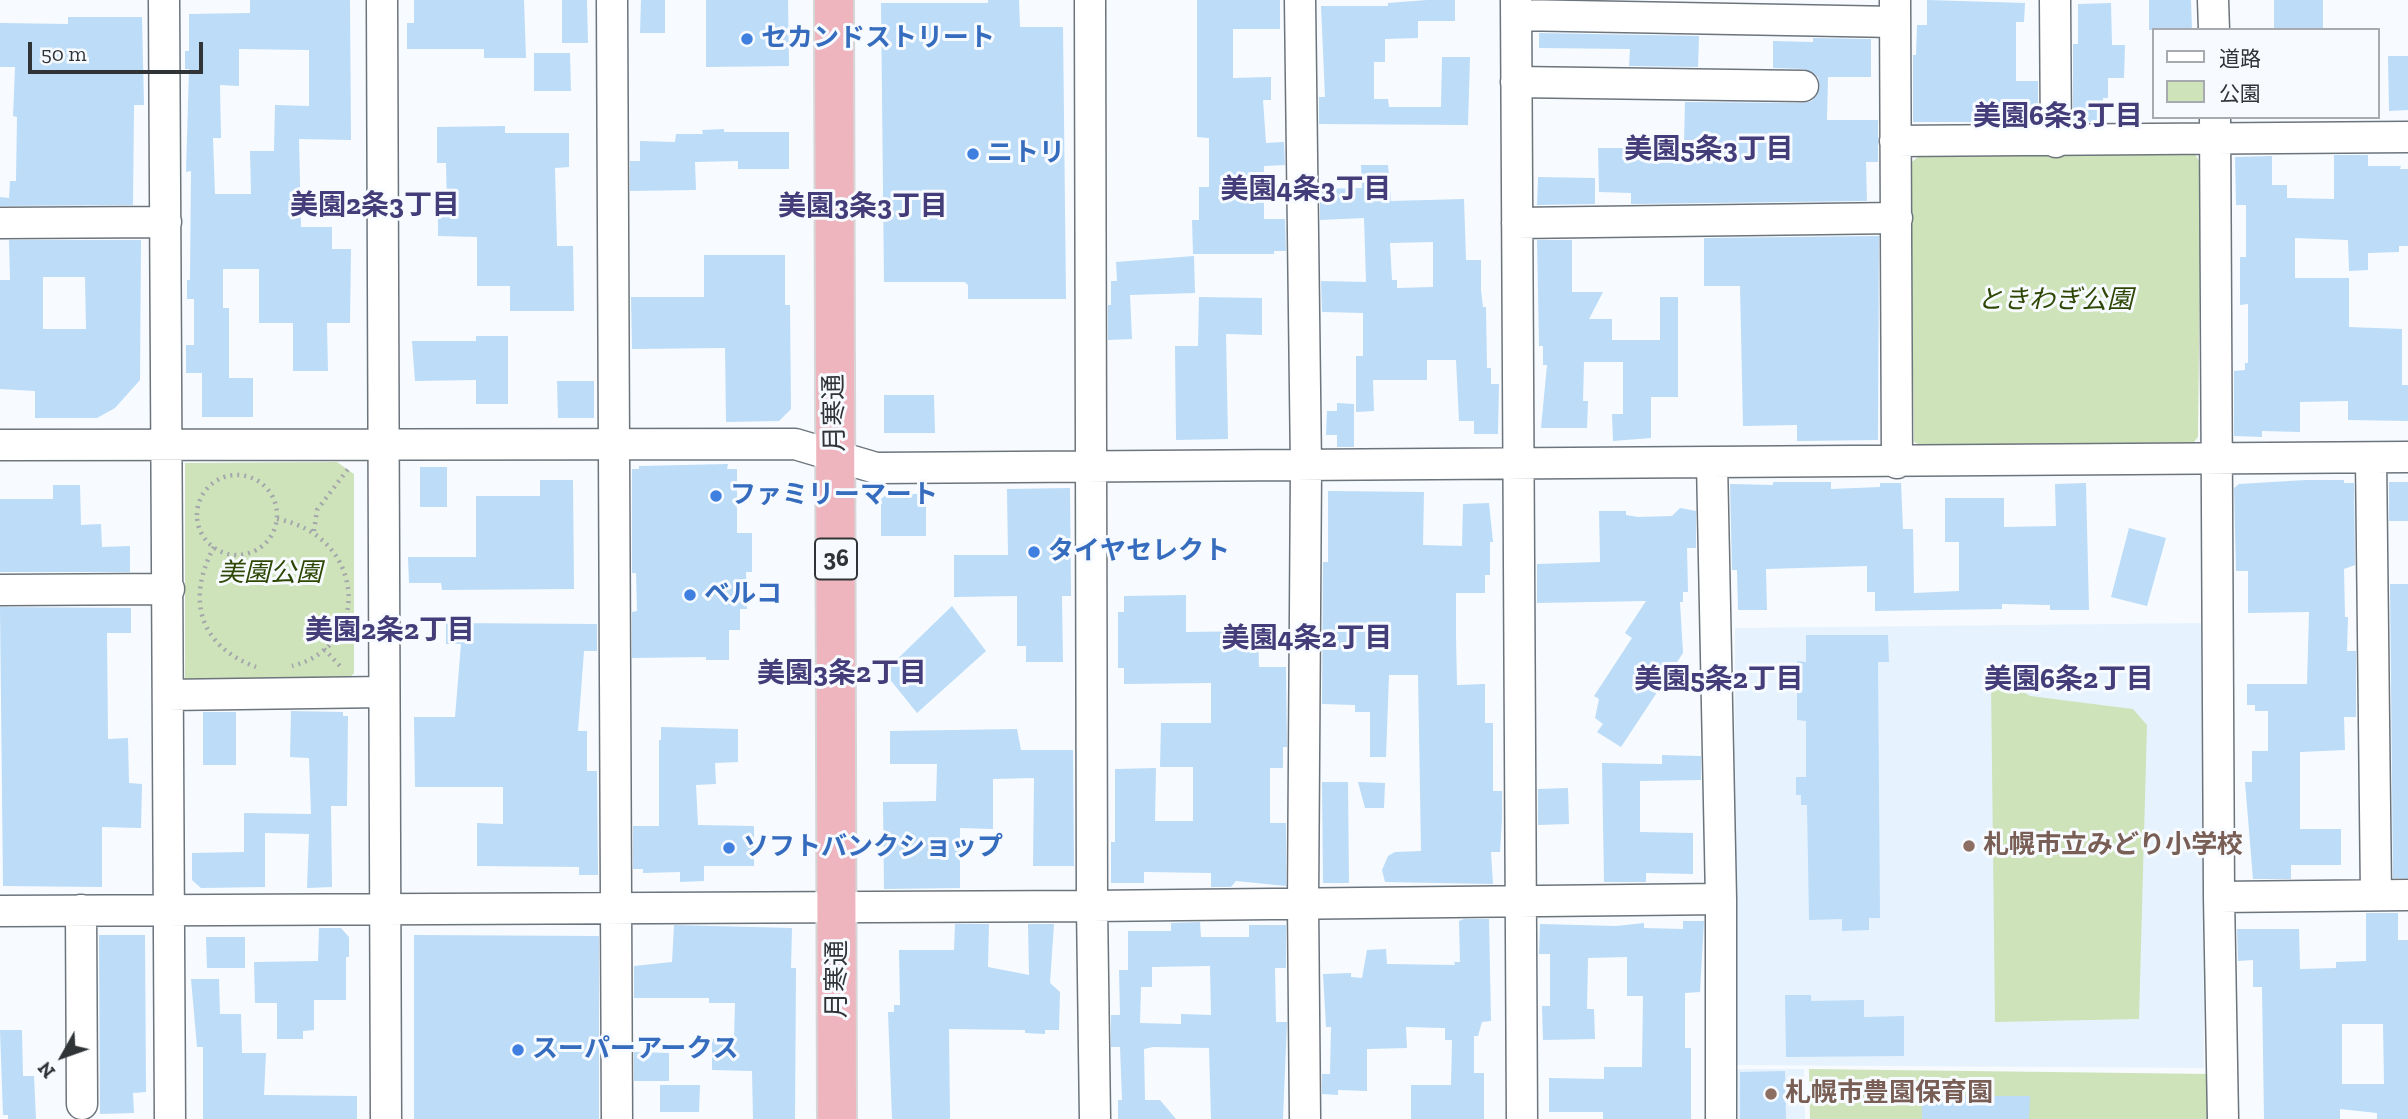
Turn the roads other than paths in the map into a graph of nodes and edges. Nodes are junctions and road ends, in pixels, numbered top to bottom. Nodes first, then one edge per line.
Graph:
1 (164, 0) edge
2 (382, 0) edge
3 (612, 0) edge
4 (834, 0) edge
5 (1090, 0) edge
6 (1300, 0) edge
7 (2055, 0) edge
8 (2213, 0) edge
9 (1516, 8) edge
10 (1895, 11) edge
11 (2214, 28) edge
12 (1516, 82) junction
13 (1803, 86) dead end
14 (2215, 128) edge
15 (2408, 137) edge
16 (1895, 141) junction
17 (2056, 142) junction
18 (1897, 218) junction
19 (166, 222) junction
20 (0, 223) edge
21 (1517, 223) junction
22 (383, 443) junction
23 (613, 443) junction
24 (168, 444) junction
25 (0, 445) edge
26 (2408, 457) edge
27 (836, 458) junction
28 (2371, 458) junction
29 (2218, 459) junction
30 (1712, 462) junction
31 (1897, 463) junction
32 (1520, 464) junction
33 (1091, 467) junction
34 (1307, 467) junction
35 (169, 589) junction
36 (0, 590) edge
37 (384, 692) junction
38 (168, 695) junction
39 (2376, 895) junction
40 (2408, 895) edge
41 (2219, 897) junction
42 (1721, 899) junction
43 (1520, 902) junction
44 (1303, 903) junction
45 (837, 906) junction
46 (1092, 906) junction
47 (616, 908) junction
48 (81, 909) junction
49 (385, 909) junction
50 (167, 910) junction
51 (0, 911) edge
52 (82, 1104) dead end
53 (170, 1119) edge
54 (386, 1119) edge
55 (617, 1119) edge
56 (837, 1119) edge
57 (1095, 1119) edge
58 (1305, 1119) edge
59 (1522, 1119) edge
60 (1721, 1119) edge
61 (2223, 1119) edge

1 - 19 street
2 - 22 street
3 - 23 street
4 - 27 highway, 月寒通 / 36
5 - 33 street
6 - 34 street
7 - 17 street
8 - 11 street
9 - 10 street
9 - 12 street
10 - 16 street
12 - 13 street
12 - 21 street
14 - 15 street
14 - 17 street
14 - 29 street
16 - 17 street
16 - 18 street
18 - 21 street
18 - 31 street
19 - 20 street
19 - 24 street
21 - 32 street
22 - 23 street
22 - 24 street
22 - 37 street
23 - 27 street
23 - 47 street
24 - 25 street
24 - 35 street
26 - 28 street
27 - 33 street
27 - 45 highway, 月寒通 / 36
28 - 29 street
28 - 39 street
29 - 31 street
29 - 41 street
30 - 31 street
30 - 32 street
30 - 42 street
32 - 34 street
32 - 43 street
33 - 34 street
33 - 46 street
34 - 44 street
35 - 36 street
35 - 38 street
37 - 38 street
37 - 49 street
38 - 50 street
39 - 40 street
39 - 41 street
41 - 61 street
42 - 43 street
42 - 60 street
43 - 44 street
43 - 59 street
44 - 46 street
44 - 58 street
45 - 46 street
45 - 47 street
45 - 56 highway, 月寒通 / 36
46 - 57 street
47 - 49 street
47 - 55 street
48 - 50 street
48 - 51 street
48 - 52 street
49 - 50 street
49 - 54 street
50 - 53 street

